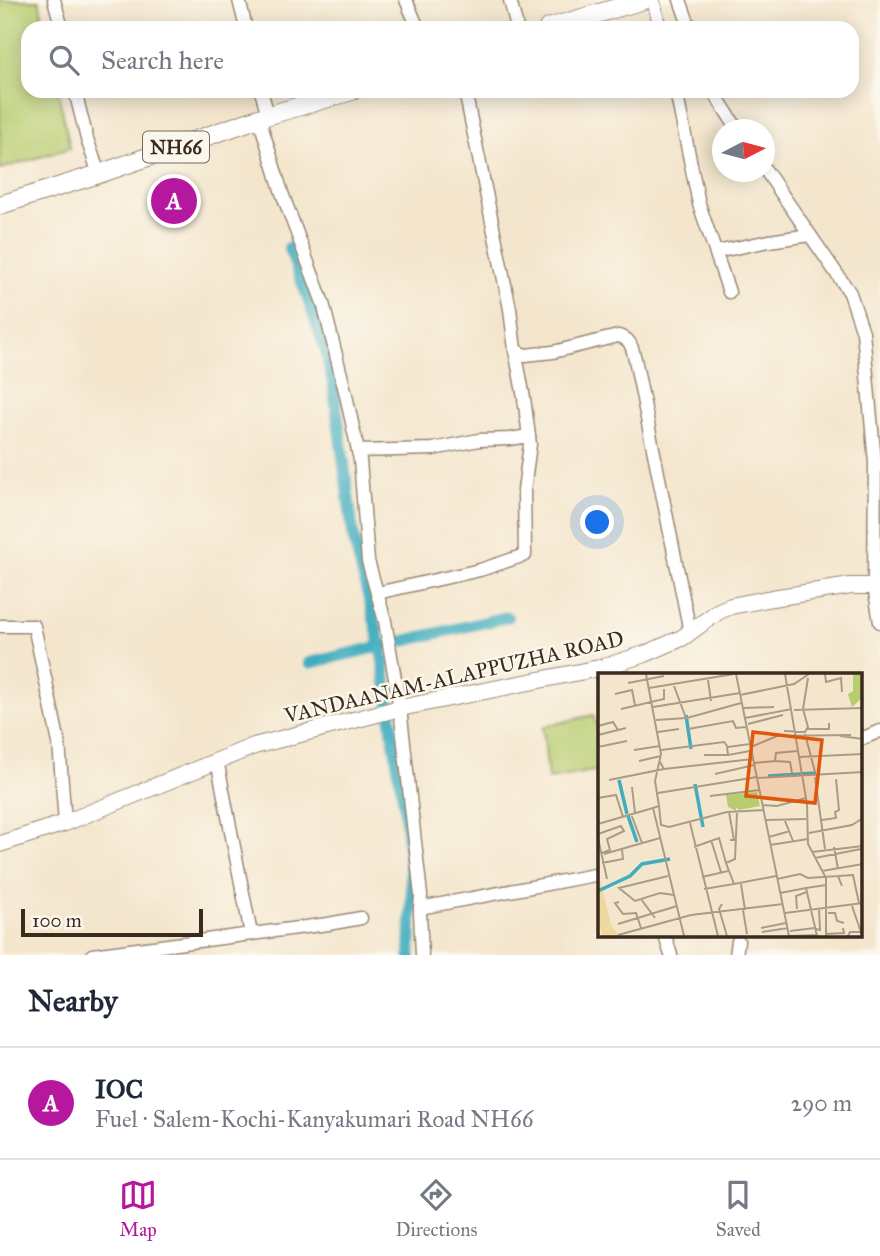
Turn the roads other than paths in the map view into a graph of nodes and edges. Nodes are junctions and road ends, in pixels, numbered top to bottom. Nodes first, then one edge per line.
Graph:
1 (54, 0) edge
2 (239, 0) edge
3 (406, 0) edge
4 (510, 0) edge
5 (643, 0) edge
6 (653, 0) edge
7 (680, 0) edge
8 (619, 4) edge
9 (60, 21) edge
10 (244, 21) edge
11 (415, 21) edge
12 (515, 21) edge
13 (569, 21) edge
14 (658, 21) edge
15 (688, 21) edge
16 (77, 98) edge
17 (262, 98) edge
18 (328, 98) edge
19 (466, 98) edge
20 (677, 98) edge
21 (718, 98) edge
22 (263, 117) junction
23 (731, 119) edge
24 (99, 174) junction
25 (774, 182) edge
26 (0, 205) edge
27 (810, 235) junction
28 (716, 252) junction
29 (729, 292) dead end
30 (515, 350) junction
31 (529, 436) junction
32 (358, 451) junction
33 (877, 586) edge
34 (377, 593) junction
35 (880, 622) edge
36 (0, 626) edge
37 (690, 632) junction
38 (605, 671) edge
39 (394, 710) junction
40 (880, 731) edge
41 (862, 739) edge
42 (216, 760) junction
43 (65, 823) junction
44 (0, 844) edge
45 (598, 874) edge
46 (420, 908) junction
47 (361, 918) dead end
48 (251, 934) junction
49 (665, 937) edge
50 (737, 941) dead end
51 (156, 951) edge
52 (92, 955) edge
53 (422, 955) edge
54 (671, 955) edge
55 (736, 955) edge

1 - 9 street
2 - 10 street
3 - 11 street
4 - 12 street
5 - 8 highway
6 - 14 street
7 - 15 street
8 - 13 highway
16 - 24 street
17 - 22 street
18 - 22 highway, NH66
19 - 30 street
20 - 28 street
21 - 23 street
22 - 24 highway, NH66
22 - 32 street
24 - 26 highway, NH66
25 - 27 street
27 - 28 street
27 - 33 street
28 - 29 street
30 - 31 street
30 - 37 street
31 - 32 street
31 - 34 street
32 - 34 street
33 - 35 street
33 - 37 main road, VANDAANAM-ALAPPUZHA ROAD
34 - 39 street
36 - 43 street
37 - 38 main road, VANDAANAM-ALAPPUZHA ROAD
38 - 39 main road, VANDAANAM-ALAPPUZHA ROAD
39 - 42 main road, VANDAANAM-ALAPPUZHA ROAD
39 - 46 street
40 - 41 street
42 - 43 main road, VANDAANAM-ALAPPUZHA ROAD
42 - 48 street
43 - 44 main road, VANDAANAM-ALAPPUZHA ROAD
45 - 46 street
46 - 53 street
47 - 48 street
48 - 51 street
49 - 54 street
50 - 55 street
51 - 52 street

